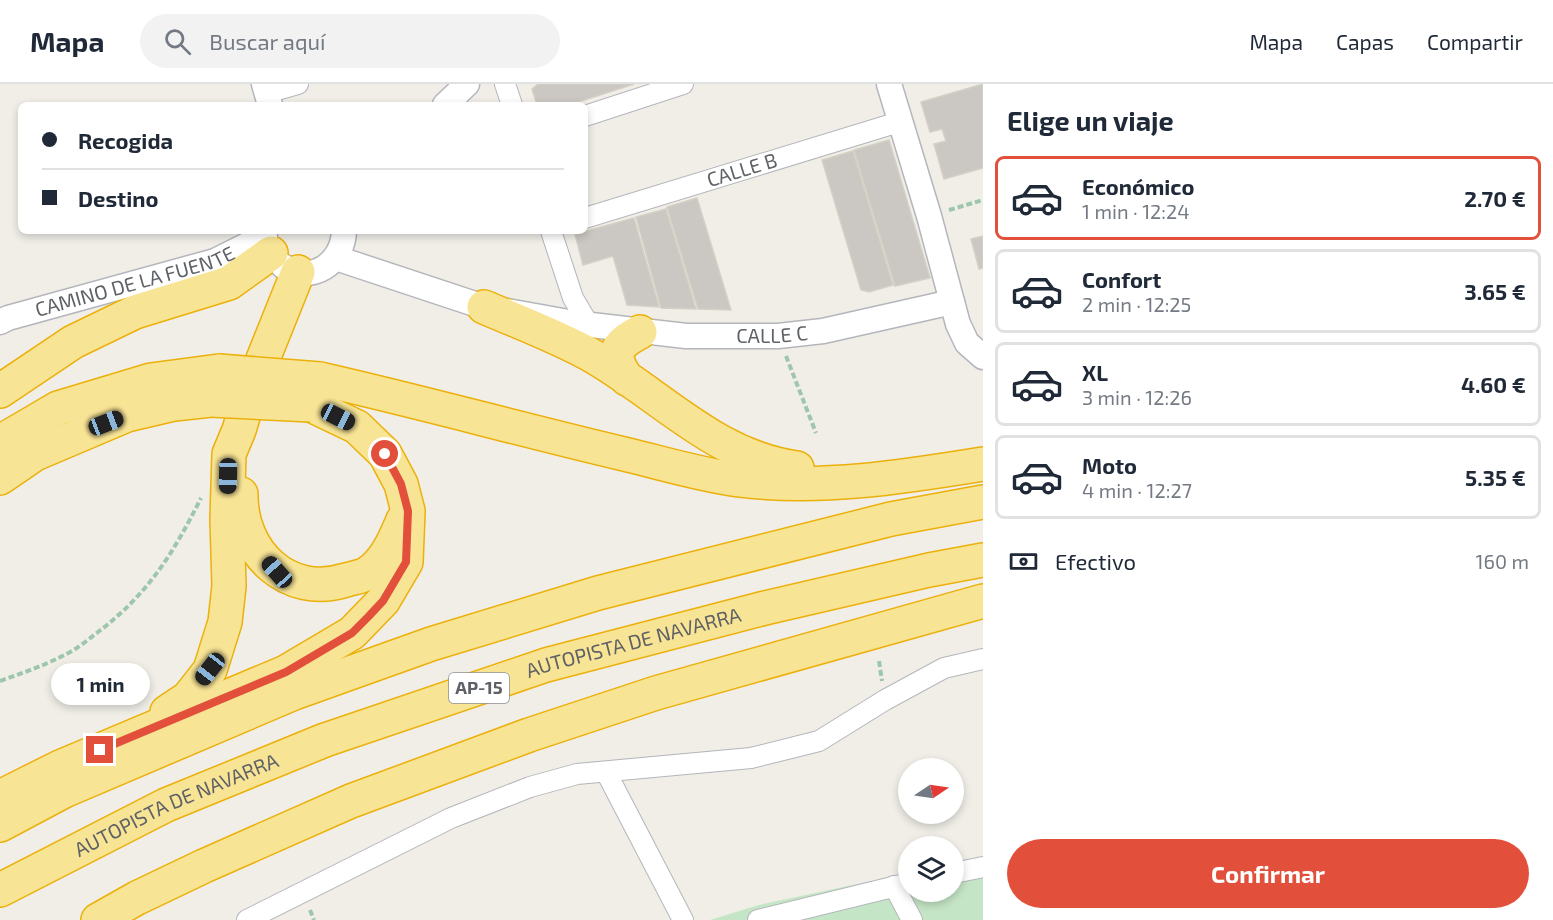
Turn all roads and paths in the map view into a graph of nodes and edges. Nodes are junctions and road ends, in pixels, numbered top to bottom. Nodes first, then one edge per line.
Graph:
1 (298, 84) edge
2 (467, 84) edge
3 (505, 84) edge
4 (683, 84) edge
5 (889, 84) edge
6 (267, 94) edge
7 (448, 102) edge
8 (511, 102) edge
9 (588, 115) edge
10 (899, 122) junction
11 (983, 200) edge
12 (928, 216) junction
13 (588, 217) edge
14 (344, 234) edge
15 (552, 234) edge
16 (267, 240) edge
17 (336, 258) junction
18 (298, 272) junction
19 (952, 302) junction
20 (484, 307) junction
21 (3, 319) edge
22 (589, 325) junction
23 (640, 332) junction
24 (778, 336) junction
25 (983, 357) edge
26 (627, 379) junction
27 (215, 386) junction
28 (0, 390) edge
29 (316, 392) junction
30 (239, 430) junction
31 (816, 433) dead end
32 (0, 442) edge
33 (983, 452) edge
34 (983, 464) edge
35 (0, 478) edge
36 (983, 502) edge
37 (408, 511) junction
38 (983, 560) edge
39 (983, 601) edge
40 (983, 659) edge
41 (120, 742) junction
42 (606, 772) junction
43 (0, 797) edge
44 (0, 825) edge
45 (983, 867) edge
46 (964, 871) edge
47 (898, 886) edge
48 (0, 890) edge
49 (907, 902) edge
50 (98, 920) edge
51 (248, 920) edge
52 (682, 920) edge
53 (758, 920) edge
54 (912, 920) edge

1 - 6 street
2 - 7 street
3 - 8 street
4 - 9 street
5 - 10 street
10 - 12 street
10 - 13 street, CALLE B
11 - 12 path
12 - 19 street
14 - 17 street
15 - 22 street
16 - 18 street
16 - 21 street, CAMINO DE LA FUENTE
16 - 28 highway
17 - 18 street
17 - 20 street, CALLE C
18 - 30 highway
19 - 24 street, CALLE C
19 - 25 street
20 - 22 street, CALLE C
20 - 26 highway
22 - 23 street, CALLE C
23 - 24 street, CALLE C
23 - 26 highway
24 - 31 path
26 - 33 highway
27 - 29 highway, bridge
27 - 32 highway
27 - 35 highway
29 - 34 highway
29 - 37 highway
30 - 37 highway
30 - 41 highway
36 - 44 highway
37 - 41 highway
38 - 48 highway, AUTOPISTA DE NAVARRA / AP-15
39 - 50 highway
40 - 42 street
41 - 43 highway
42 - 51 street
42 - 52 street
45 - 46 street
47 - 53 street
49 - 54 street

